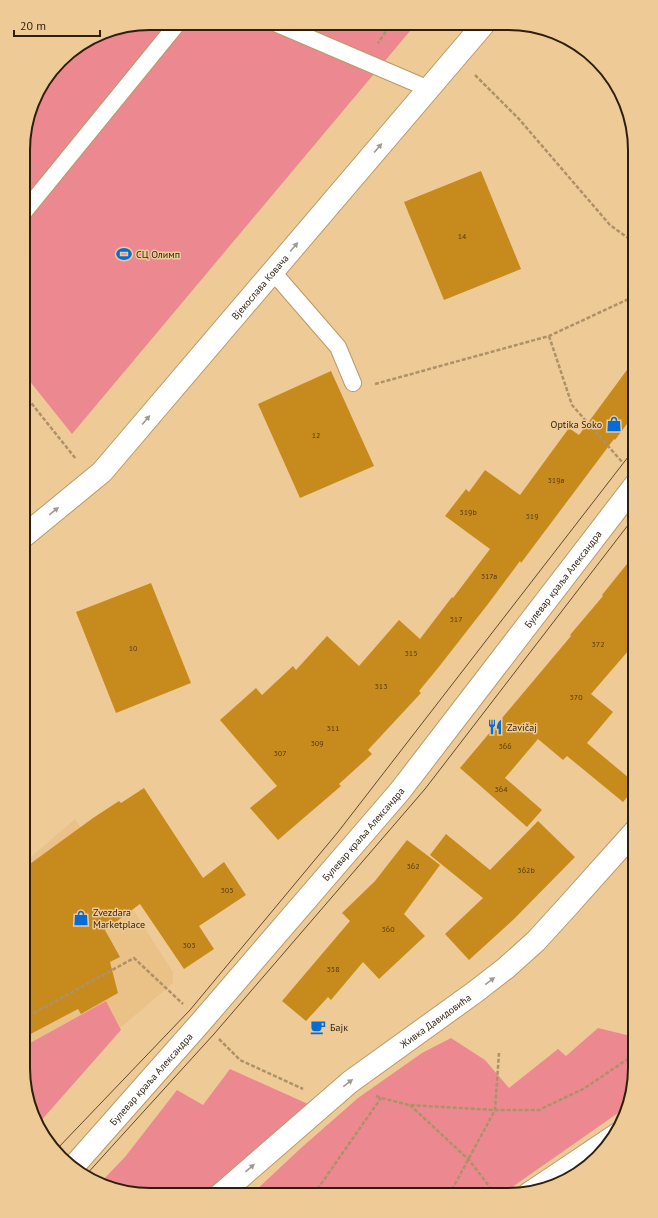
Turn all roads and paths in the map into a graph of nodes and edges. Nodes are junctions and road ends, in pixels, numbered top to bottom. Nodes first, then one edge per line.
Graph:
1 (172, 30) edge
2 (291, 30) edge
3 (479, 30) edge
4 (456, 56) junction
5 (429, 89) junction
6 (30, 205) edge
7 (628, 238) edge
8 (273, 272) junction
9 (628, 299) edge
10 (548, 336) junction
11 (352, 383) joint
12 (30, 402) edge
13 (76, 459) dead end
14 (628, 472) edge
15 (628, 480) edge
16 (30, 531) edge
17 (628, 839) edge
18 (178, 999) dead end
19 (30, 1015) edge
20 (499, 1052) dead end
21 (628, 1059) edge
22 (240, 1060) dead end
23 (350, 1082) junction
24 (381, 1098) junction
25 (327, 1100) junction
26 (409, 1105) junction
27 (495, 1110) junction
28 (604, 1140) edge
29 (469, 1160) junction
30 (77, 1163) edge
31 (537, 1184) edge
32 (228, 1188) edge
33 (318, 1188) edge
34 (454, 1188) edge
35 (491, 1188) edge

1 - 6 lane
2 - 5 lane
3 - 4 street, Вјекослава Ковача
4 - 5 street, Вјекослава Ковача
4 - 7 path
8 -> 5 street, Вјекослава Ковача
8 - 11 lane
16 -> 8 street, Вјекослава Ковача
9 - 10 path
10 - 11 path
10 - 14 path
12 - 13 path
15 - 30 street, Булевар краља Александра
23 -> 17 street, Живка Давидовића
18 - 19 path
20 - 27 path
21 - 27 path
22 - 25 path
23 - 24 path
25 -> 23 street, Живка Давидовића
24 - 26 path
24 - 33 path
32 -> 25 street, Живка Давидовића
26 - 27 path
26 - 29 path
27 - 29 path
28 - 31 lane
29 - 34 path
29 - 35 path

